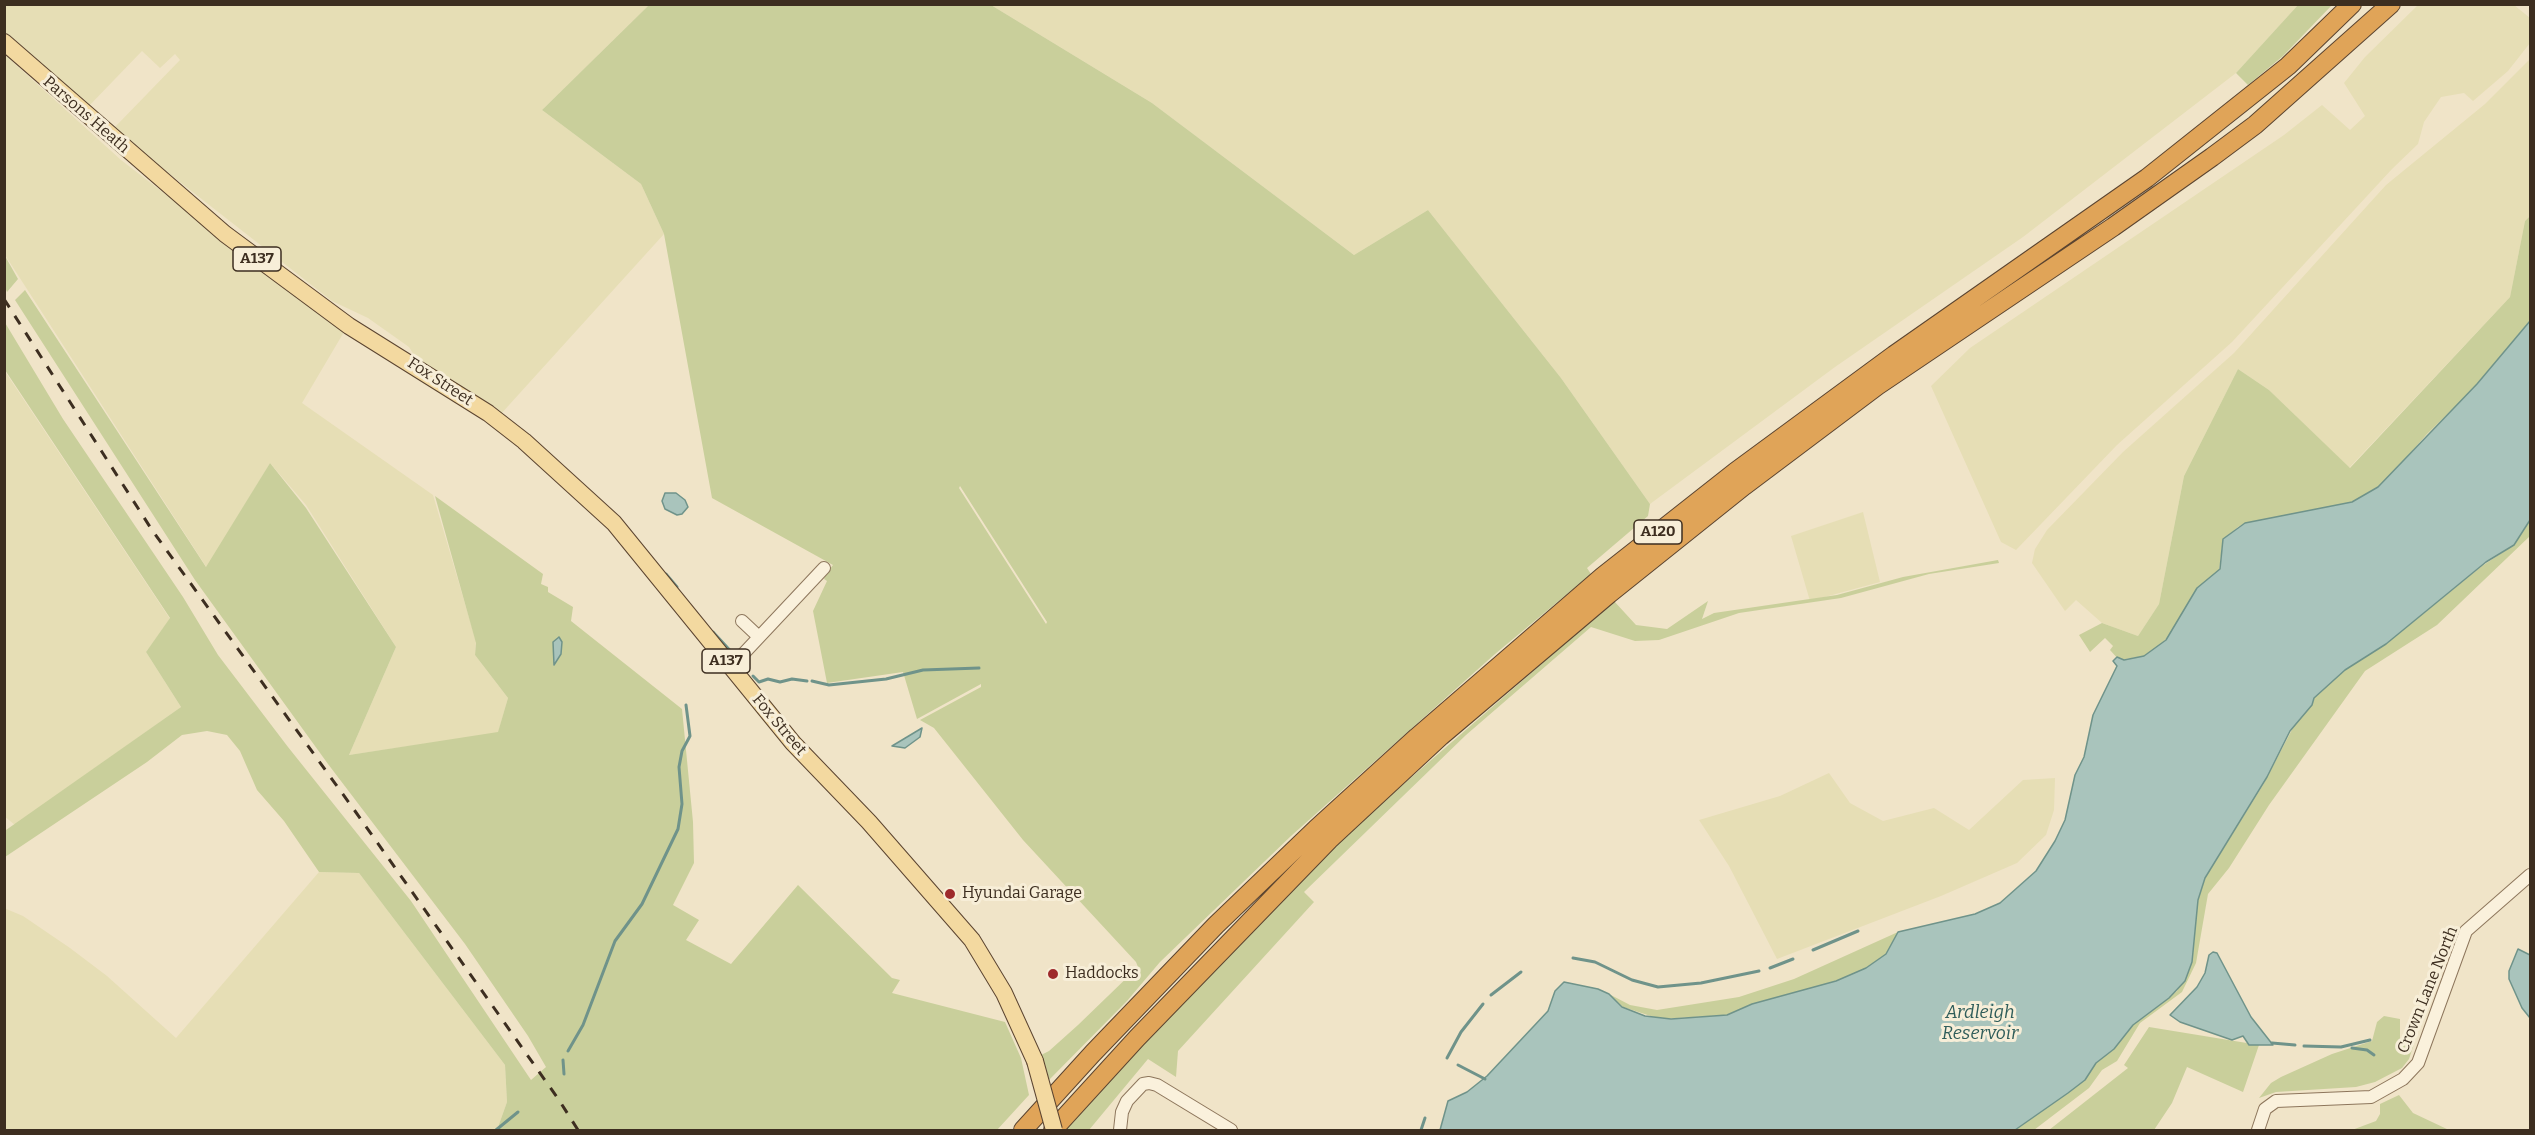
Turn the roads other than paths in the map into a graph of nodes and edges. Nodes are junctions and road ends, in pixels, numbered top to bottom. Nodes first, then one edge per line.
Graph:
1 (2352, 4) edge
2 (2384, 4) edge
3 (2391, 4) edge
4 (2359, 34) junction
5 (4, 42) edge
6 (349, 326) joint
7 (824, 568) dead end
8 (742, 621) dead end
9 (759, 637) junction
10 (736, 661) junction
11 (2530, 875) edge
12 (1053, 1126) edge
13 (1023, 1131) edge
14 (1120, 1131) edge
15 (1231, 1131) edge
16 (2258, 1131) edge

1 - 13 highway, A120
2 - 4 highway, A120
3 - 4 highway, A120
4 - 12 highway, A120
5 - 6 main road, Parsons Heath / A137
6 - 10 main road, Fox Street / A137
7 - 9 street
8 - 9 street
9 - 10 street
10 - 12 main road, Fox Street / A137, bridge
11 - 16 street, Crown Lane North
14 - 15 street

